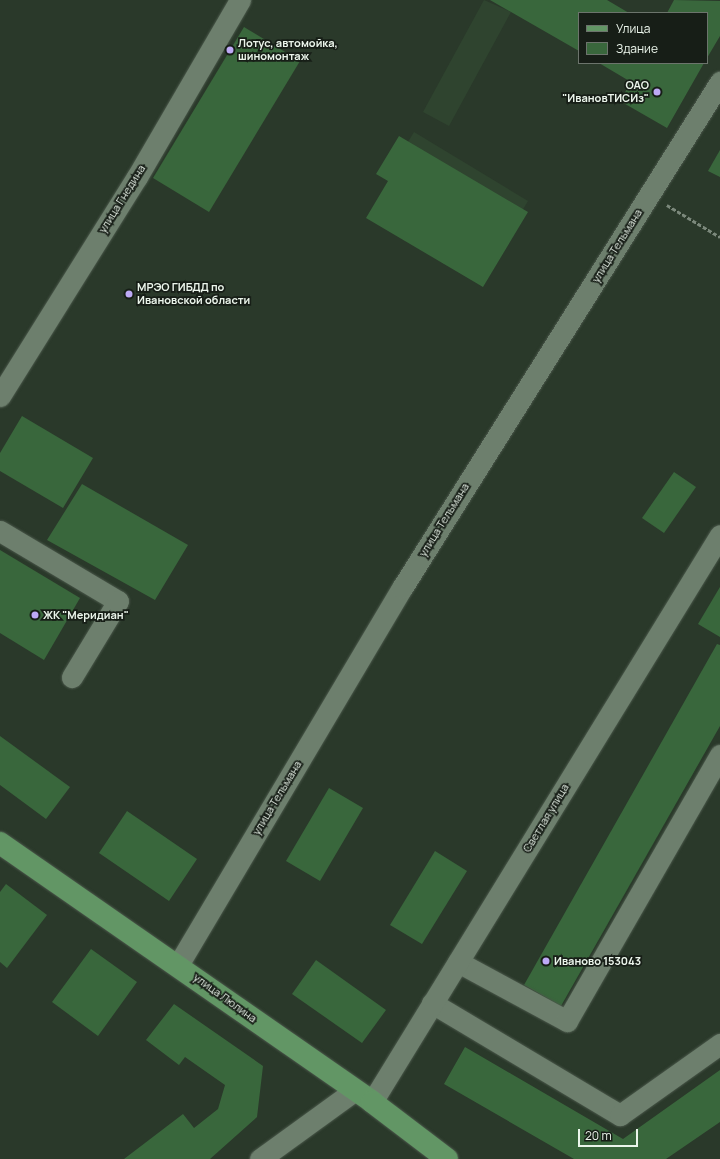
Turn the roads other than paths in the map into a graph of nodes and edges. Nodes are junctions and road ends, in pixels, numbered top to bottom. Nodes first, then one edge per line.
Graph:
1 (240, 0) edge
2 (720, 82) edge
3 (0, 396) edge
4 (0, 531) edge
5 (720, 534) edge
6 (72, 677) dead end
7 (720, 755) edge
8 (0, 843) edge
9 (458, 962) junction
10 (178, 965) junction
11 (432, 1004) junction
12 (720, 1044) edge
13 (354, 1091) junction
14 (372, 1102) junction
15 (260, 1159) edge
16 (447, 1159) edge

1 - 3 street, улица Гнедина
2 - 10 street, улица Тельмана
4 - 6 street
5 - 9 street, Светлая улица
7 - 9 street
8 - 10 main road, улица Люлина
9 - 11 street, Светлая улица
10 - 13 main road, улица Люлина
11 - 12 street
11 - 14 street, Светлая улица
13 - 14 main road, улица Люлина
13 - 15 street
14 - 16 main road, улица Люлина

